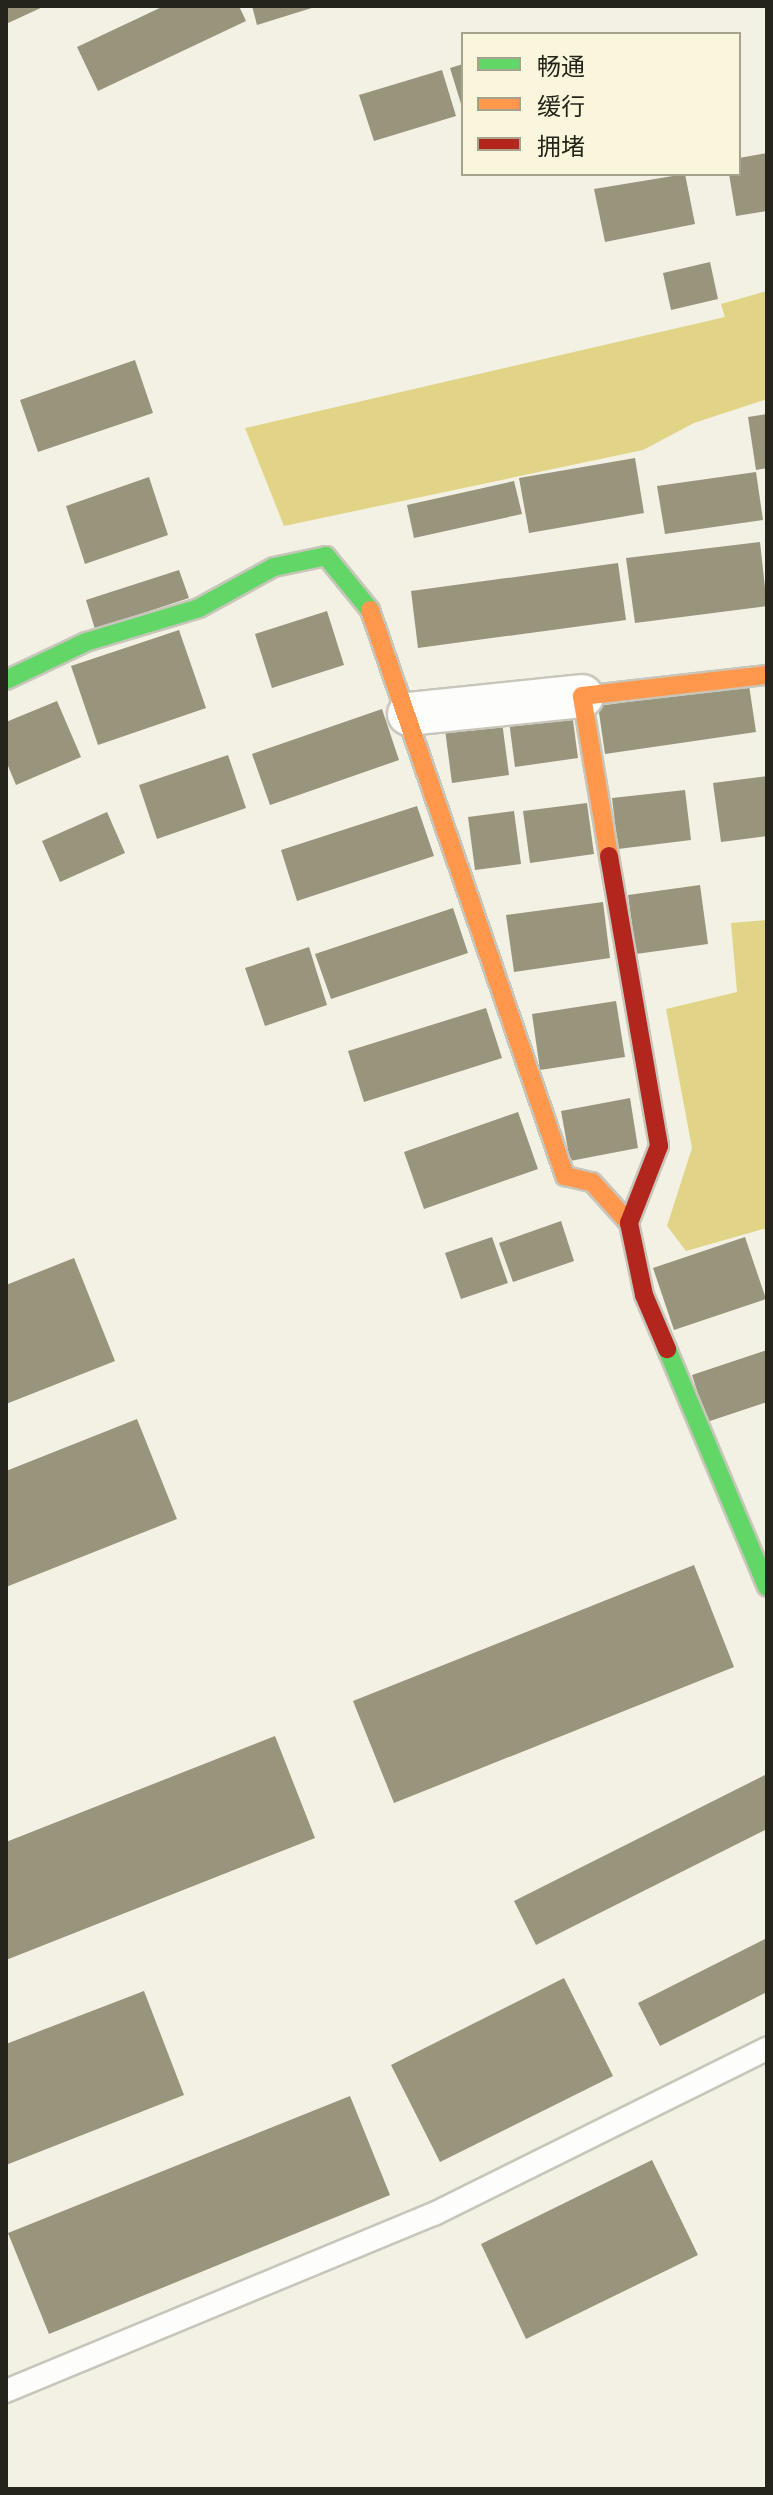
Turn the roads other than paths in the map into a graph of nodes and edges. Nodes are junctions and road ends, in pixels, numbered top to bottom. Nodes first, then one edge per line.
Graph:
1 (767, 675) edge
2 (6, 680) edge
3 (582, 696) junction
4 (409, 714) junction
5 (629, 1223) junction
6 (767, 1587) edge
7 (767, 2049) edge
8 (6, 2391) edge

1 - 3 street
2 - 4 street
3 - 4 street
3 - 5 street
4 - 5 street
5 - 6 street
7 - 8 lane

